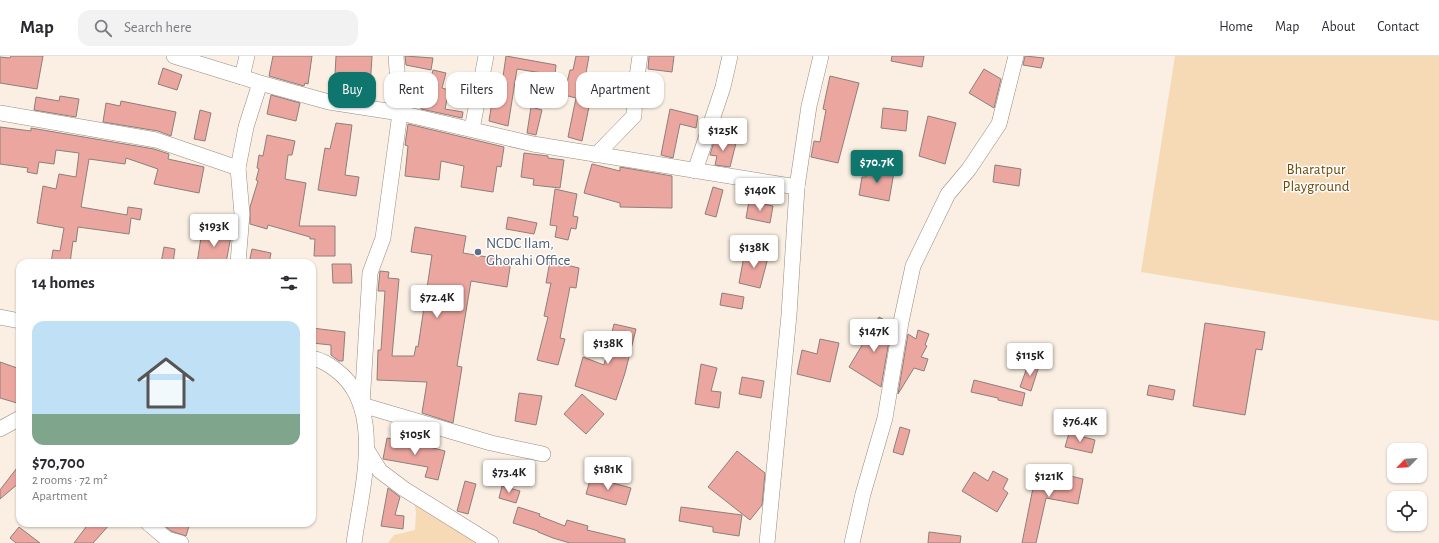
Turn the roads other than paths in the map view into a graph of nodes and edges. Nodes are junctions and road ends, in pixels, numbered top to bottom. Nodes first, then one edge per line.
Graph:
1 (174, 56) edge
2 (247, 56) edge
3 (396, 56) edge
4 (486, 56) edge
5 (640, 56) edge
6 (730, 56) edge
7 (821, 56) edge
8 (1016, 56) edge
9 (242, 77) junction
10 (260, 83) junction
11 (0, 113) edge
12 (400, 113) junction
13 (472, 129) junction
14 (596, 154) junction
15 (238, 168) junction
16 (695, 170) junction
17 (797, 187) junction
18 (238, 259) edge
19 (0, 317) edge
20 (16, 320) edge
21 (316, 359) edge
22 (362, 405) junction
23 (16, 420) edge
24 (0, 429) edge
25 (367, 450) junction
26 (543, 454) dead end
27 (153, 527) edge
28 (181, 543) edge
29 (354, 543) edge
30 (491, 543) edge
31 (766, 543) edge
32 (852, 543) edge

1 - 9 street
2 - 9 street
3 - 12 street
4 - 13 street
5 - 14 street
6 - 16 street
7 - 17 street
8 - 32 street
9 - 10 street
10 - 12 street
10 - 15 street
11 - 15 street
12 - 13 street
12 - 22 street
13 - 14 street
14 - 16 street
15 - 18 street
16 - 17 street
17 - 31 street
19 - 20 street
21 - 22 street
22 - 25 street
22 - 26 street
23 - 24 street
25 - 29 street
25 - 30 street
27 - 28 street

